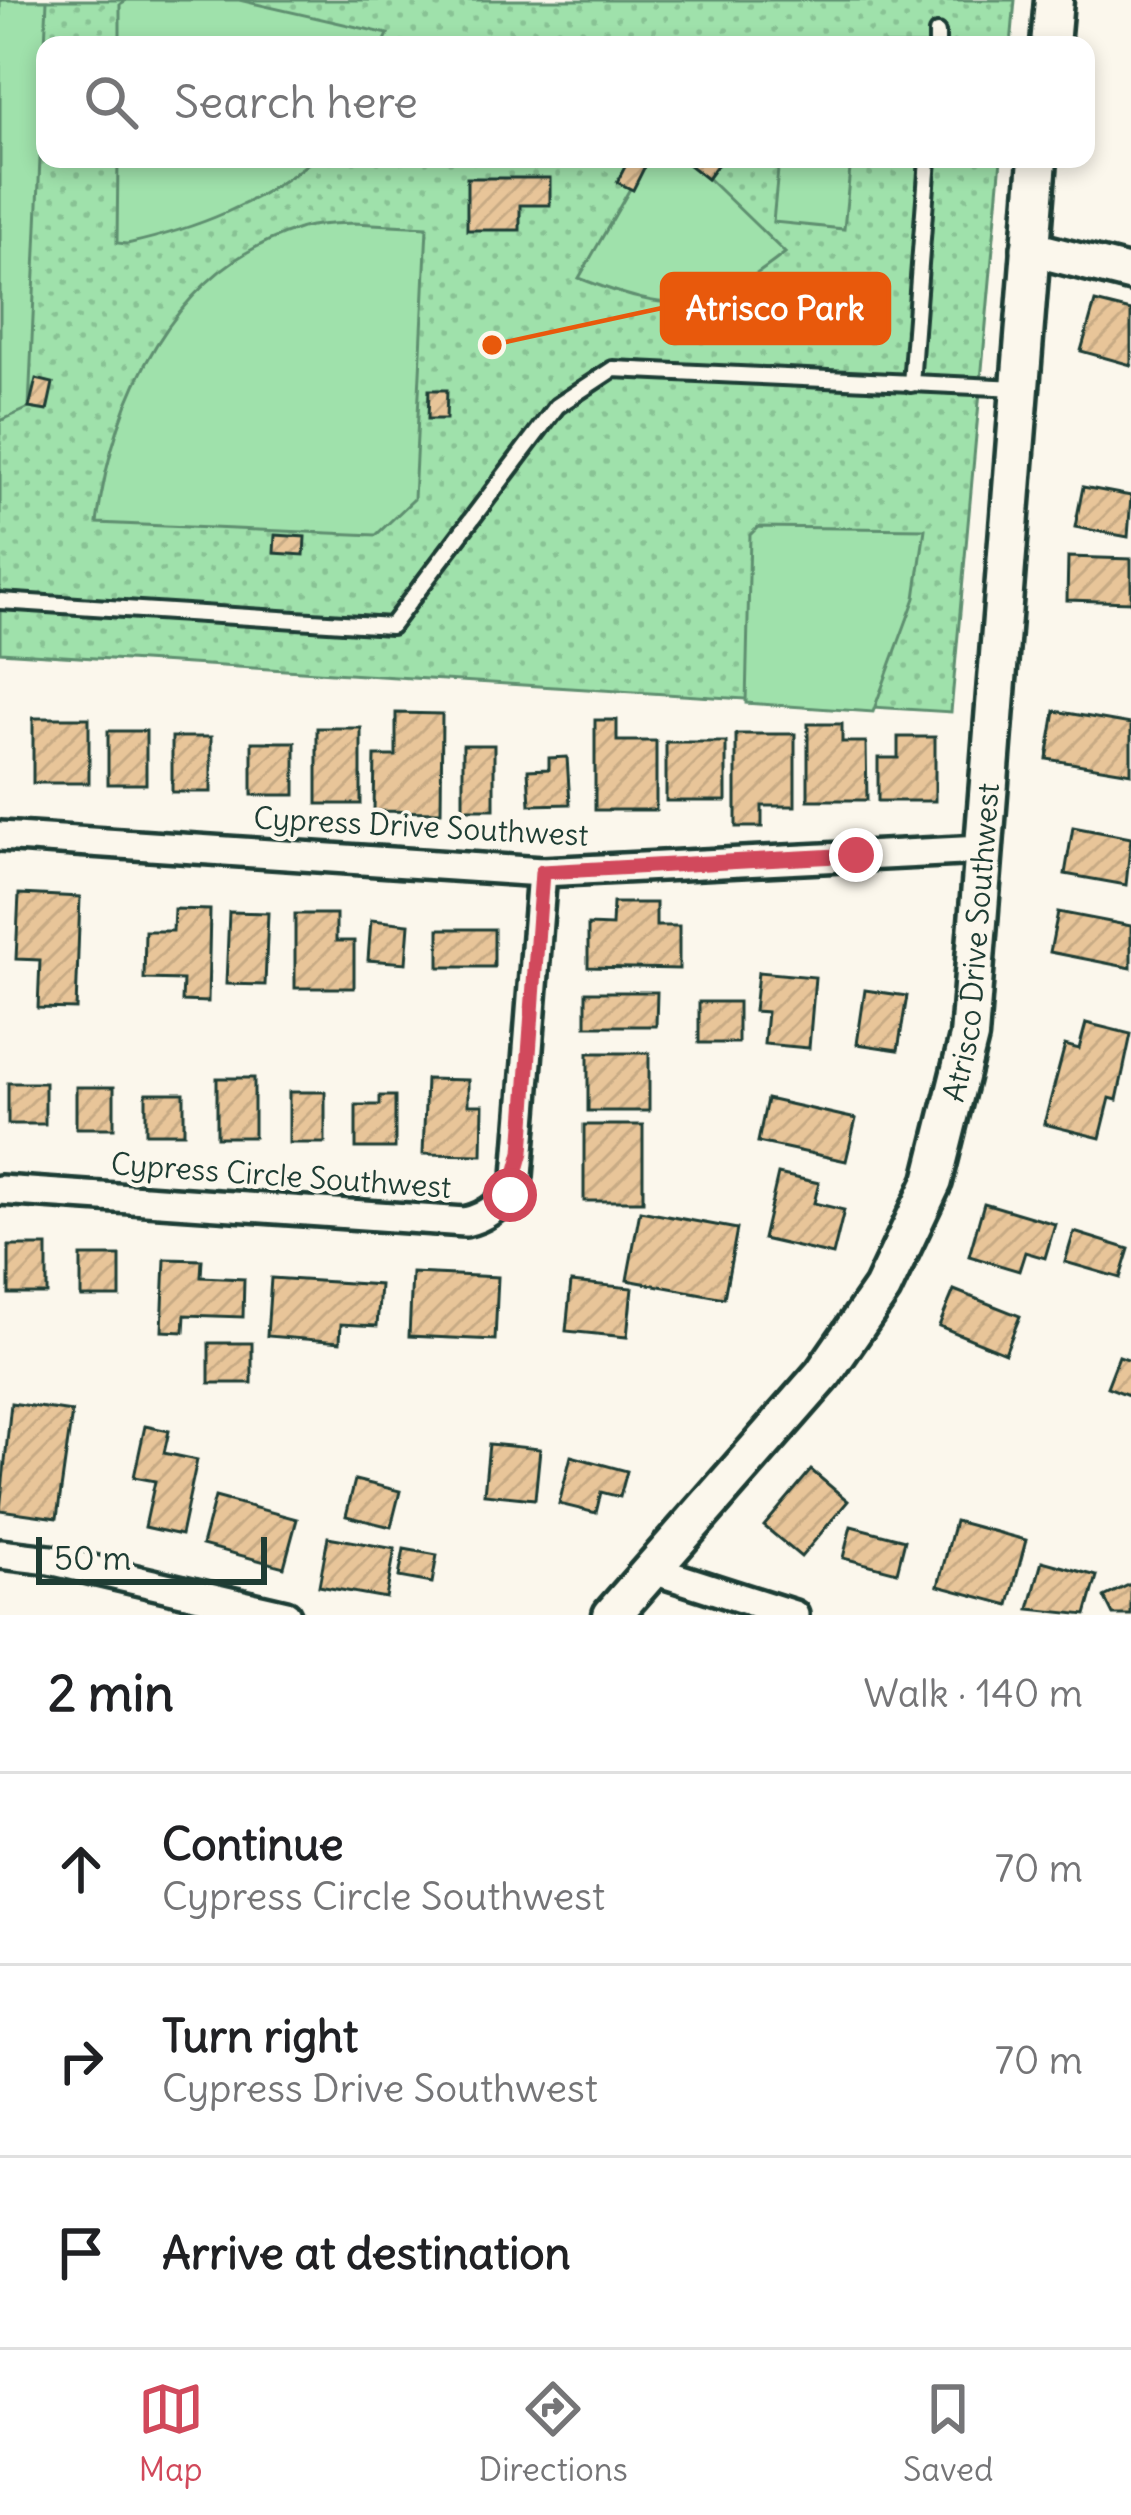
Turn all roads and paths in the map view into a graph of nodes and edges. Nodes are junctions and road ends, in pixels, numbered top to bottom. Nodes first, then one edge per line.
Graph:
1 (1054, 0) edge
2 (1051, 36) edge
3 (927, 168) edge
4 (1037, 168) edge
5 (1028, 248) junction
6 (1131, 274) edge
7 (910, 384) junction
8 (1018, 388) junction
9 (0, 602) edge
10 (0, 836) edge
11 (982, 850) junction
12 (542, 872) junction
13 (0, 1190) edge
14 (0, 1555) edge
15 (650, 1569) junction
16 (286, 1615) edge
17 (612, 1615) edge
18 (794, 1615) edge

1 - 2 main road
3 - 7 lane
4 - 5 main road, Atrisco Drive Southwest
5 - 6 street
5 - 8 main road, Atrisco Drive Southwest
7 - 8 lane
7 - 9 lane
8 - 11 main road, Atrisco Drive Southwest
10 - 12 street, Cypress Drive Southwest
11 - 12 street, Cypress Drive Southwest
11 - 15 main road, Atrisco Drive Southwest
12 - 13 street, Cypress Circle Southwest
14 - 16 street
15 - 17 main road, Atrisco Drive Southwest
15 - 18 street

